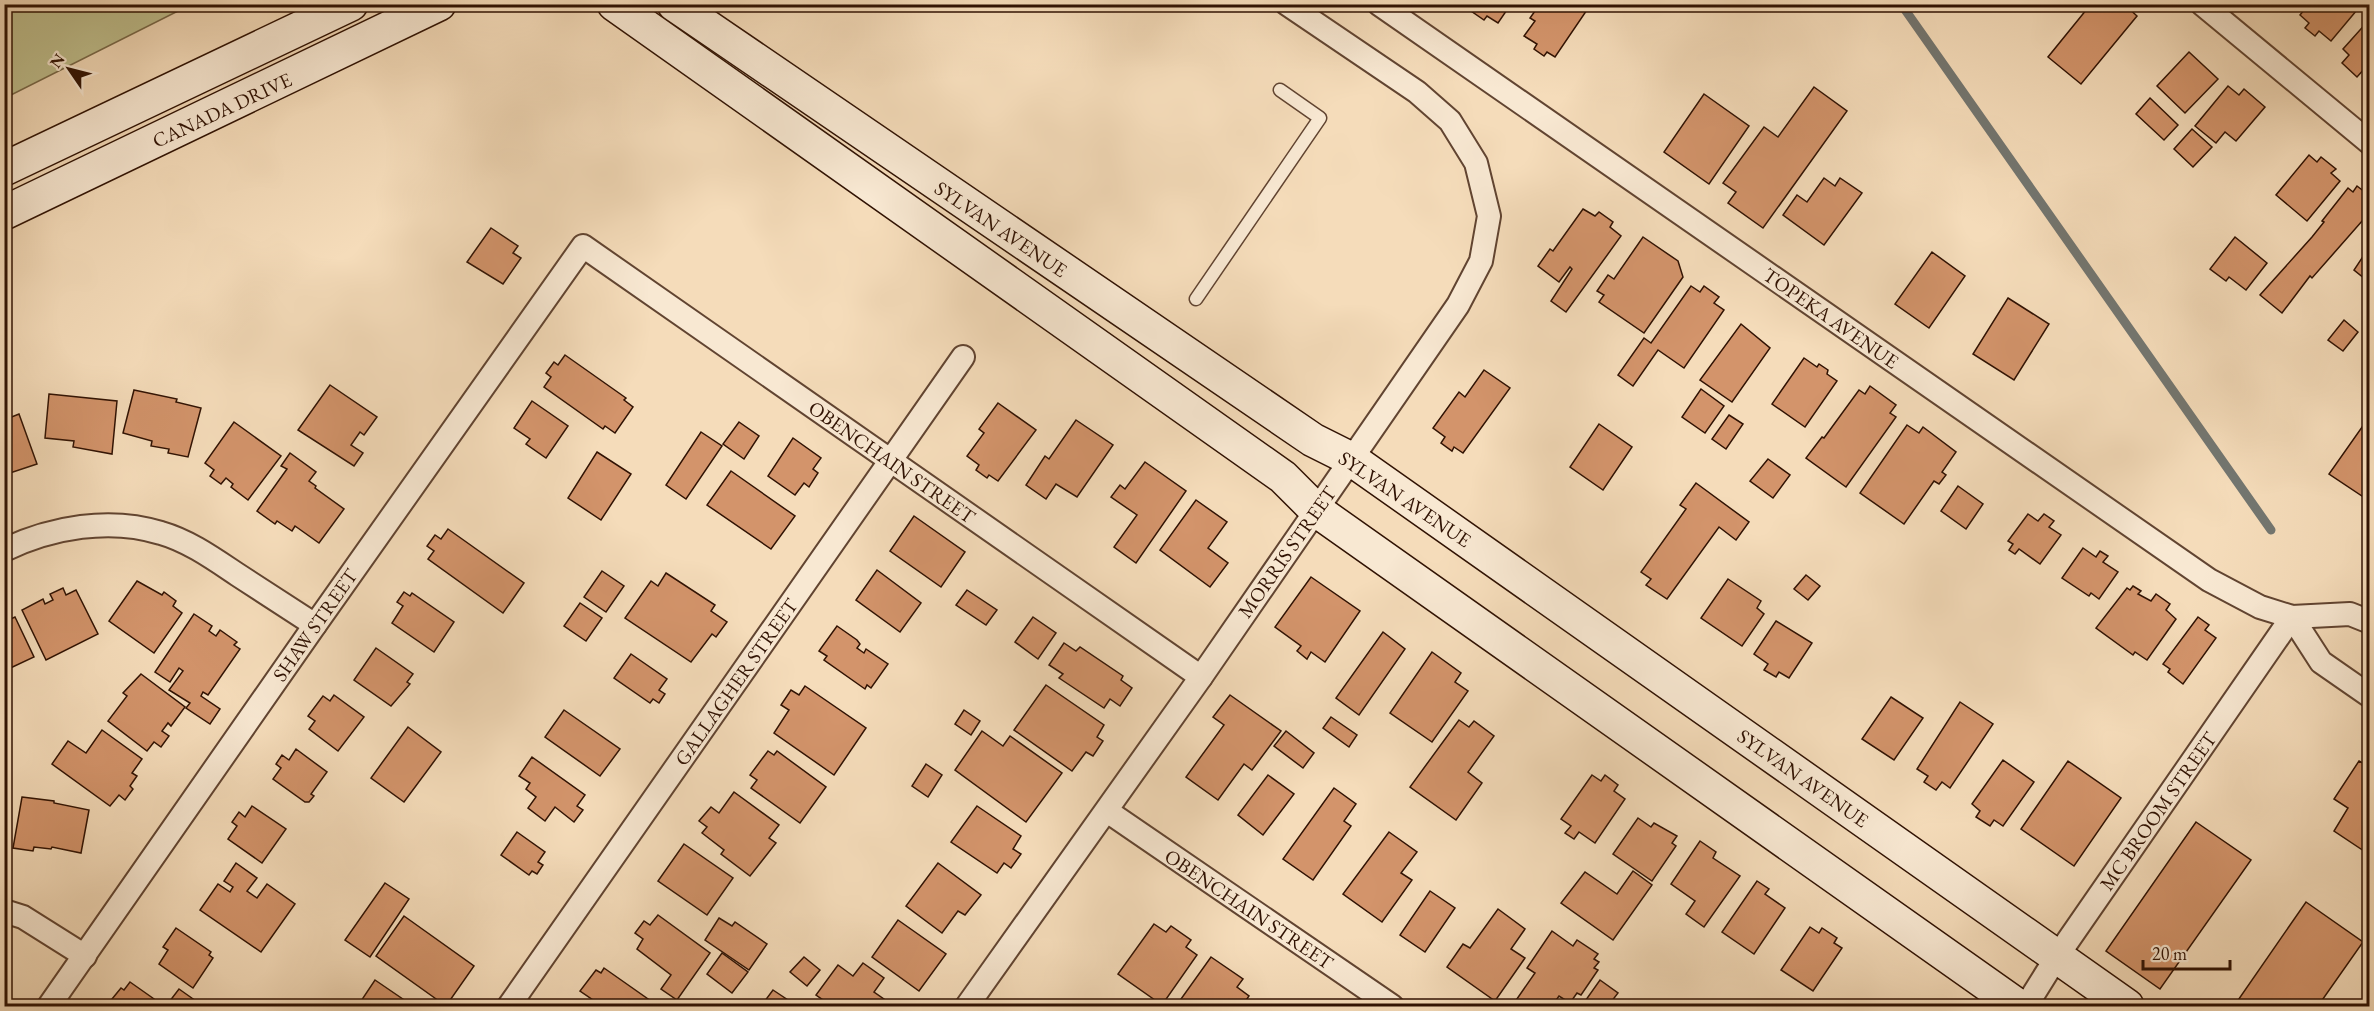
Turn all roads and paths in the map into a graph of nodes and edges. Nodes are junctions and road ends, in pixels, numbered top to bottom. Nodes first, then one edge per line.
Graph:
1 (351, 4) edge
2 (439, 4) edge
3 (614, 4) edge
4 (675, 4) edge
5 (1287, 4) edge
6 (1379, 4) edge
7 (2202, 4) edge
8 (272, 42) junction
9 (285, 80) junction
10 (1280, 90) dead end
11 (2370, 143) edge
12 (4, 169) edge
13 (4, 213) edge
14 (583, 246) joint
15 (1196, 299) dead end
16 (963, 357) dead end
17 (1351, 459) junction
18 (891, 461) junction
19 (1316, 510) junction
20 (4, 550) edge
21 (2292, 617) junction
22 (2370, 622) edge
23 (315, 625) junction
24 (1201, 677) junction
25 (2370, 696) edge
26 (1107, 811) junction
27 (4, 911) edge
28 (85, 956) junction
29 (2056, 958) junction
30 (49, 1006) edge
31 (509, 1006) edge
32 (967, 1006) edge
33 (1392, 1006) edge
34 (2018, 1006) edge
35 (2026, 1006) edge
36 (2127, 1006) edge

1 - 8 main road, CANADA DRIVE
2 - 9 main road, CANADA DRIVE
3 - 19 main road, SYLVAN AVENUE
4 - 17 main road, SYLVAN AVENUE
5 - 17 street, MORRIS STREET
6 - 21 street, TOPEKA AVENUE
7 - 11 street
8 - 9 main road
8 - 12 main road, CANADA DRIVE
9 - 13 main road, CANADA DRIVE
10 - 15 lane
14 - 18 street, OBENCHAIN STREET
14 - 23 street, SHAW STREET
16 - 18 street, GALLAGHER STREET
17 - 19 street, MORRIS STREET
17 - 29 main road, SYLVAN AVENUE
18 - 24 street, OBENCHAIN STREET
18 - 31 street, GALLAGHER STREET
19 - 24 street, MORRIS STREET
19 - 34 main road, SYLVAN AVENUE
20 - 23 street
21 - 22 street, TOPEKA AVENUE
21 - 25 street
21 - 29 street, MC BROOM STREET
23 - 28 street, SHAW STREET
24 - 26 street, MORRIS STREET
26 - 32 street, MORRIS STREET
26 - 33 street, OBENCHAIN STREET
27 - 28 street
28 - 30 street, SHAW STREET
29 - 35 street, MC BROOM STREET
29 - 36 main road, SYLVAN AVENUE

